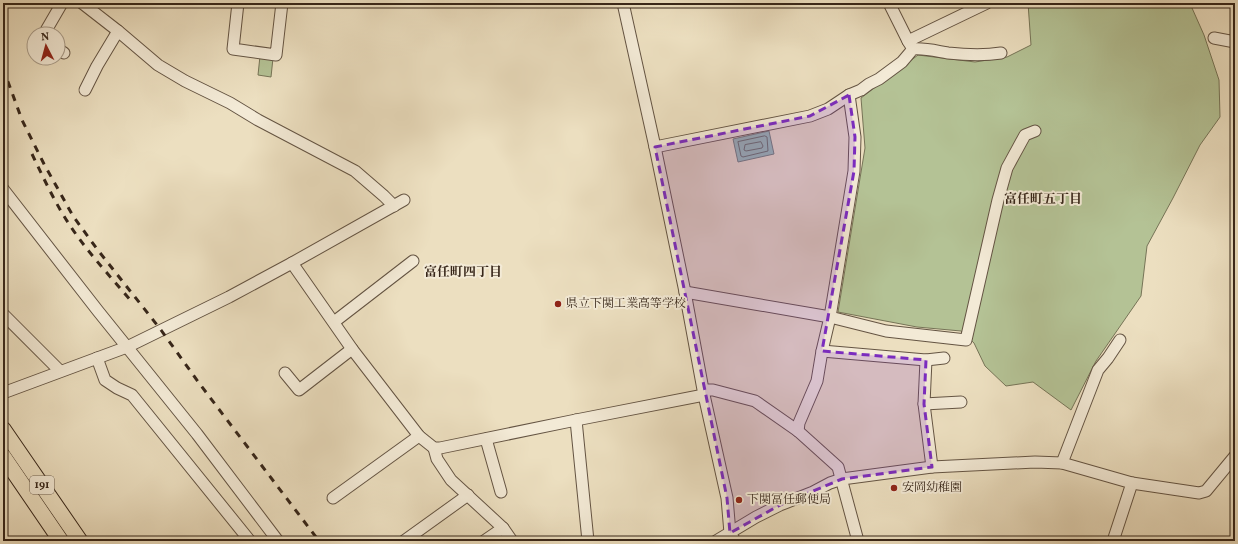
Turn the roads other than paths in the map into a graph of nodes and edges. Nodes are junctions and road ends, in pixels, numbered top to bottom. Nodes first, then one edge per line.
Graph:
1 (62, 3) edge
2 (82, 3) edge
3 (238, 3) edge
4 (282, 3) edge
5 (623, 3) edge
6 (889, 3) edge
7 (986, 3) edge
8 (49, 26) edge
9 (118, 31) junction
10 (1214, 38) dead end
11 (1235, 42) edge
12 (911, 45) junction
13 (1001, 53) dead end
14 (85, 90) dead end
15 (849, 95) junction
16 (1035, 131) dead end
17 (655, 147) junction
18 (3, 189) edge
19 (404, 200) dead end
20 (394, 206) junction
21 (413, 261) dead end
22 (292, 264) junction
23 (685, 292) junction
24 (3, 314) edge
25 (830, 317) junction
26 (334, 322) junction
27 (1120, 340) dead end
28 (128, 347) junction
29 (352, 349) junction
30 (822, 351) junction
31 (97, 358) junction
32 (944, 358) dead end
33 (926, 360) junction
34 (60, 371) junction
35 (285, 373) dead end
36 (3, 393) edge
37 (704, 393) junction
38 (961, 402) dead end
39 (924, 404) junction
40 (576, 420) junction
41 (3, 429) edge
42 (798, 431) junction
43 (419, 436) junction
44 (486, 439) junction
45 (434, 448) junction
46 (3, 456) edge
47 (1234, 458) edge
48 (1062, 463) junction
49 (932, 467) junction
50 (842, 479) junction
51 (1132, 483) junction
52 (501, 492) dead end
53 (468, 495) junction
54 (333, 498) dead end
55 (503, 528) junction
56 (732, 537) edge
57 (61, 541) edge
58 (80, 541) edge
59 (250, 541) edge
60 (278, 541) edge
61 (404, 541) edge
62 (484, 541) edge
63 (512, 541) edge
64 (588, 541) edge
65 (716, 541) edge
66 (858, 541) edge
67 (1113, 541) edge

1 - 8 street
2 - 9 street
3 - 4 street
5 - 17 street
6 - 12 street
7 - 12 street
9 - 14 street
9 - 20 street
10 - 11 street
12 - 13 street
12 - 15 street
15 - 17 street
15 - 25 street
16 - 25 street
17 - 23 street
18 - 28 street
19 - 20 street
20 - 22 street
21 - 26 street
22 - 26 street
22 - 28 street
23 - 25 street
23 - 37 street
24 - 34 street
25 - 30 street
26 - 29 street
27 - 48 street
28 - 31 street
28 - 60 street
29 - 35 street
29 - 43 street
30 - 33 street
30 - 42 street
31 - 34 street
31 - 59 street
32 - 33 street
33 - 39 street
34 - 36 street
37 - 40 street
37 - 42 street
37 - 56 street
38 - 39 street
39 - 49 street
40 - 44 street
40 - 64 street
41 - 58 highway, 191
42 - 50 street
43 - 45 street
43 - 54 street
44 - 45 street
44 - 52 street
45 - 53 street
46 - 57 highway, 191
47 - 51 street
48 - 49 street
48 - 51 street
49 - 50 street
50 - 56 street
50 - 66 street
51 - 67 street
53 - 55 street
53 - 61 street
55 - 62 street
55 - 63 street
56 - 65 street

